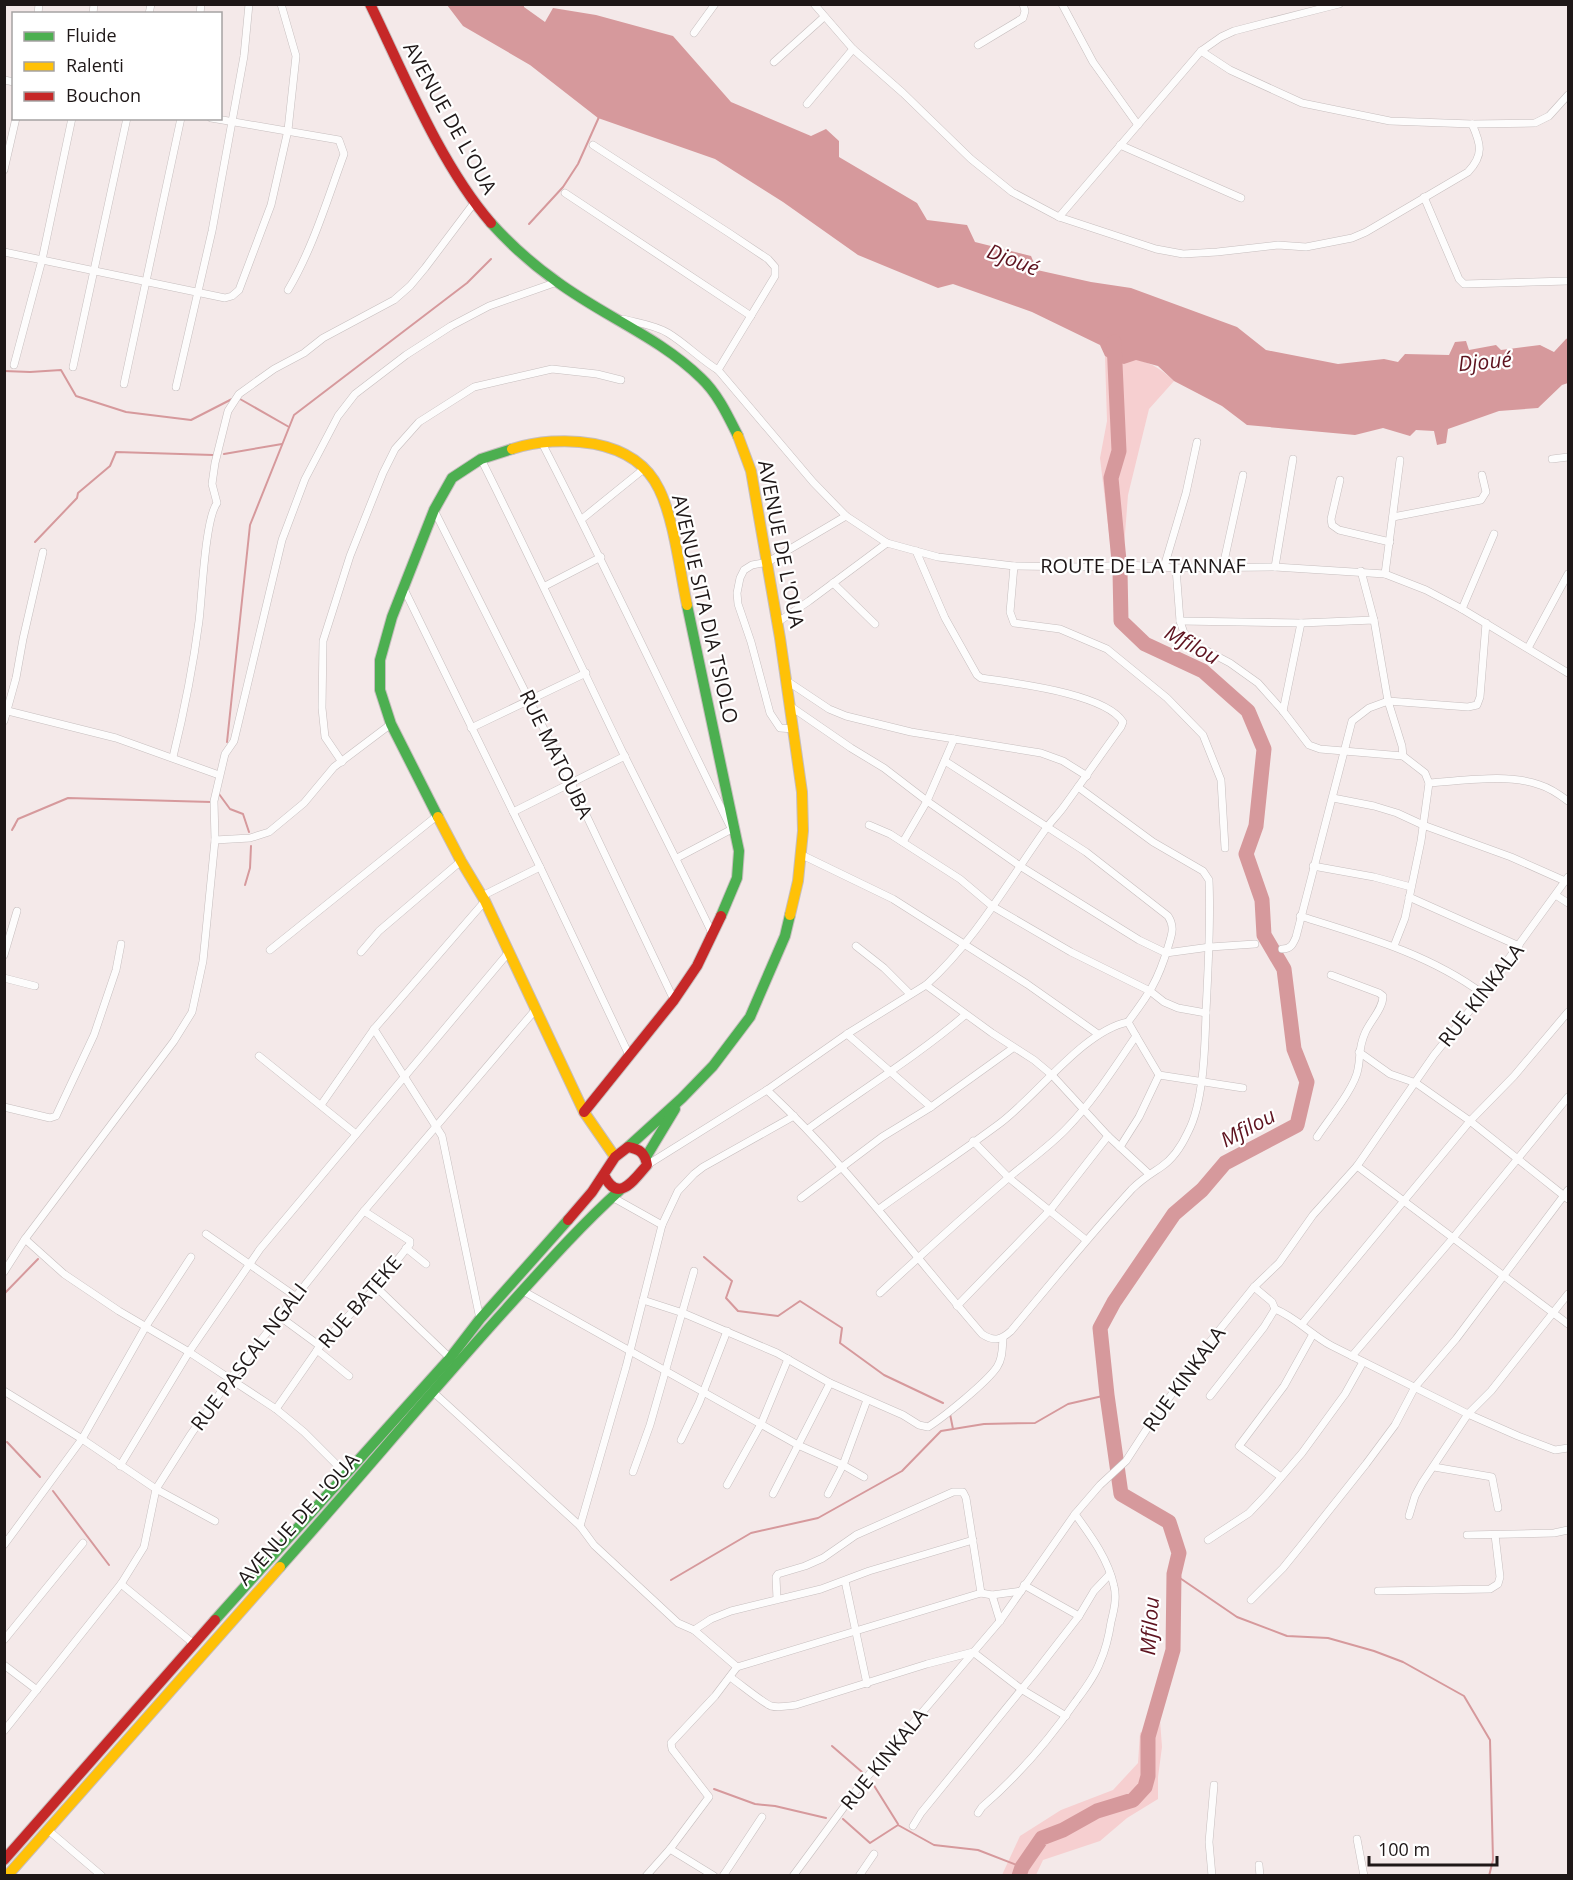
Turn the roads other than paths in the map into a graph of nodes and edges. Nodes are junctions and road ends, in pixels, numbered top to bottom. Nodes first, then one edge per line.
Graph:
1 (249, 4) edge
2 (281, 4) edge
3 (370, 4) edge
4 (715, 4) edge
5 (814, 4) edge
6 (1023, 4) edge
7 (1062, 4) edge
8 (1339, 4) edge
9 (824, 17) junction
10 (694, 33) dead end
11 (978, 45) dead end
12 (853, 49) junction
13 (1202, 51) junction
14 (774, 62) dead end
15 (1569, 95) edge
16 (807, 104) dead end
17 (16, 120) edge
18 (72, 120) edge
19 (127, 120) edge
20 (181, 120) edge
21 (222, 120) edge
22 (232, 122) junction
23 (1472, 124) junction
24 (1138, 125) junction
25 (288, 130) junction
26 (593, 145) dead end
27 (1120, 145) junction
28 (4, 170) edge
29 (565, 193) dead end
30 (1424, 197) junction
31 (1241, 198) dead end
32 (474, 203) junction
33 (1059, 217) junction
34 (4, 252) edge
35 (42, 260) junction
36 (94, 271) junction
37 (1569, 281) edge
38 (146, 282) junction
39 (557, 282) junction
40 (288, 290) dead end
41 (197, 292) junction
42 (751, 316) junction
43 (618, 318) junction
44 (14, 365) dead end
45 (73, 367) dead end
46 (718, 370) junction
47 (621, 380) dead end
48 (124, 384) dead end
49 (176, 387) dead end
50 (543, 442) junction
51 (1197, 442) dead end
52 (1569, 457) edge
53 (481, 459) junction
54 (1293, 459) dead end
55 (1552, 459) dead end
56 (1400, 460) dead end
57 (645, 468) junction
58 (1243, 475) dead end
59 (1482, 475) dead end
60 (1340, 480) dead end
61 (434, 510) junction
62 (846, 516) junction
63 (1393, 517) junction
64 (582, 519) junction
65 (1494, 534) dead end
66 (1390, 542) junction
67 (887, 543) junction
68 (916, 551) junction
69 (42, 552) dead end
70 (601, 557) junction
71 (768, 562) junction
72 (1014, 566) junction
73 (1223, 566) junction
74 (1164, 567) junction
75 (1275, 567) junction
76 (1176, 568) junction
77 (1361, 571) junction
78 (1385, 574) junction
79 (1569, 574) edge
80 (833, 583) junction
81 (544, 586) junction
82 (403, 587) junction
83 (1462, 609) junction
84 (1374, 620) junction
85 (1180, 621) junction
86 (778, 622) junction
87 (1301, 622) junction
88 (1486, 622) junction
89 (875, 624) dead end
90 (1528, 648) junction
91 (585, 673) junction
92 (1569, 673) edge
93 (787, 681) junction
94 (530, 700) junction
95 (1388, 701) junction
96 (790, 706) junction
97 (6, 710) edge
98 (1283, 711) junction
99 (4, 721) edge
100 (391, 724) junction
101 (471, 728) junction
102 (794, 729) junction
103 (954, 738) junction
104 (1343, 750) junction
105 (625, 756) junction
106 (1403, 756) junction
107 (173, 758) junction
108 (945, 760) junction
109 (342, 762) junction
110 (219, 775) junction
111 (1086, 776) junction
112 (571, 783) junction
113 (1429, 783) junction
114 (1078, 787) junction
115 (1333, 798) junction
116 (927, 801) junction
117 (1569, 801) edge
118 (513, 812) junction
119 (438, 815) junction
120 (869, 825) dead end
121 (1423, 825) junction
122 (1046, 828) junction
123 (732, 829) junction
124 (215, 840) junction
125 (903, 842) junction
126 (1225, 848) dead end
127 (739, 851) junction
128 (802, 855) junction
129 (677, 858) junction
130 (461, 861) junction
131 (1020, 866) junction
132 (1313, 866) junction
133 (540, 867) junction
134 (1567, 879) edge
135 (1411, 887) junction
136 (1557, 896) junction
137 (1409, 897) junction
138 (483, 899) junction
139 (1569, 903) edge
140 (992, 906) junction
141 (16, 911) dead end
142 (1300, 916) junction
143 (713, 935) junction
144 (963, 943) junction
145 (121, 944) dead end
146 (1255, 944) dead end
147 (856, 946) dead end
148 (1394, 946) junction
149 (1519, 946) junction
150 (1210, 947) junction
151 (270, 950) dead end
152 (1282, 950) dead end
153 (361, 952) dead end
154 (509, 952) junction
155 (1167, 953) junction
156 (4, 955) edge
157 (1331, 975) dead end
158 (4, 978) edge
159 (926, 985) junction
160 (35, 986) dead end
161 (1150, 991) junction
162 (910, 994) junction
163 (1483, 994) junction
164 (674, 1000) junction
165 (536, 1009) junction
166 (1569, 1012) edge
167 (1206, 1013) junction
168 (965, 1015) junction
169 (1128, 1022) junction
170 (374, 1029) junction
171 (847, 1034) junction
172 (1098, 1035) junction
173 (1136, 1036) junction
174 (1013, 1048) junction
175 (1359, 1052) junction
176 (629, 1055) junction
177 (259, 1056) dead end
178 (888, 1072) junction
179 (1052, 1075) junction
180 (1159, 1075) junction
181 (404, 1077) junction
182 (1200, 1081) junction
183 (1416, 1083) junction
184 (1243, 1088) dead end
185 (767, 1090) junction
186 (1569, 1097) edge
187 (682, 1098) junction
188 (321, 1105) junction
189 (4, 1107) edge
190 (931, 1107) junction
191 (1083, 1110) junction
192 (584, 1112) junction
193 (794, 1116) junction
194 (1470, 1121) junction
195 (436, 1126) junction
196 (808, 1130) junction
197 (356, 1134) junction
198 (1108, 1136) junction
199 (1317, 1137) dead end
200 (973, 1141) junction
201 (628, 1147) junction
202 (1120, 1147) junction
203 (615, 1157) junction
204 (1518, 1159) junction
205 (647, 1161) junction
206 (1357, 1166) junction
207 (840, 1168) junction
208 (604, 1174) junction
209 (1149, 1174) junction
210 (1009, 1178) junction
211 (616, 1193) junction
212 (1567, 1195) edge
213 (801, 1198) dead end
214 (1405, 1202) junction
215 (879, 1209) junction
216 (1051, 1209) junction
217 (364, 1211) junction
218 (662, 1225) junction
219 (207, 1234) dead end
220 (1453, 1238) junction
221 (25, 1239) junction
222 (1086, 1240) junction
223 (406, 1248) junction
224 (191, 1257) dead end
225 (917, 1258) junction
226 (249, 1264) junction
227 (426, 1264) dead end
228 (4, 1272) edge
229 (693, 1272) dead end
230 (1503, 1276) junction
231 (376, 1287) junction
232 (1254, 1287) junction
233 (523, 1291) junction
234 (880, 1293) dead end
235 (1569, 1293) edge
236 (295, 1296) junction
237 (643, 1300) junction
238 (957, 1306) junction
239 (1275, 1309) junction
240 (683, 1313) junction
241 (1553, 1313) junction
242 (279, 1316) junction
243 (480, 1319) junction
244 (1302, 1324) junction
245 (1569, 1324) edge
246 (146, 1326) junction
247 (727, 1332) junction
248 (1313, 1334) junction
249 (1003, 1339) junction
250 (319, 1348) junction
251 (189, 1352) junction
252 (629, 1352) junction
253 (1352, 1356) junction
254 (450, 1358) junction
255 (788, 1359) junction
256 (1363, 1362) junction
257 (666, 1372) junction
258 (349, 1376) dead end
259 (230, 1379) junction
260 (830, 1383) junction
261 (1415, 1388) junction
262 (4, 1391) edge
263 (703, 1391) junction
264 (432, 1392) junction
265 (1210, 1396) dead end
266 (867, 1400) junction
267 (276, 1409) junction
268 (1468, 1414) junction
269 (760, 1424) junction
270 (82, 1438) junction
271 (681, 1440) dead end
272 (798, 1445) junction
273 (1569, 1448) edge
274 (843, 1465) junction
275 (120, 1466) junction
276 (1434, 1467) junction
277 (633, 1472) dead end
278 (345, 1473) junction
279 (864, 1477) dead end
280 (1281, 1477) junction
281 (727, 1485) dead end
282 (156, 1489) junction
283 (773, 1494) dead end
284 (828, 1494) dead end
285 (1498, 1508) dead end
286 (1075, 1514) junction
287 (1409, 1516) dead end
288 (215, 1521) dead end
289 (580, 1526) junction
290 (1569, 1530) edge
291 (1495, 1534) junction
292 (1467, 1535) dead end
293 (973, 1540) junction
294 (1208, 1540) dead end
295 (83, 1543) dead end
296 (4, 1545) edge
297 (1110, 1574) junction
298 (845, 1581) junction
299 (121, 1584) junction
300 (1023, 1588) junction
301 (1378, 1591) dead end
302 (981, 1593) junction
303 (992, 1595) junction
304 (777, 1599) junction
305 (1251, 1600) dead end
306 (1079, 1616) junction
307 (1000, 1621) junction
308 (694, 1630) junction
309 (856, 1631) junction
310 (4, 1640) edge
311 (194, 1644) junction
312 (973, 1652) junction
313 (4, 1665) edge
314 (737, 1667) junction
315 (730, 1677) junction
316 (867, 1684) junction
317 (1021, 1689) junction
318 (37, 1690) junction
319 (1066, 1716) junction
320 (4, 1731) edge
321 (1214, 1785) dead end
322 (978, 1813) dead end
323 (762, 1817) dead end
324 (913, 1826) dead end
325 (48, 1830) junction
326 (1357, 1839) dead end
327 (670, 1849) junction
328 (874, 1854) dead end
329 (1258, 1865) dead end
330 (8, 1867) edge
331 (102, 1875) edge
332 (646, 1875) edge
333 (714, 1875) edge
334 (723, 1875) edge
335 (793, 1875) edge
336 (859, 1875) edge
337 (1212, 1875) edge
338 (1260, 1875) edge
339 (1364, 1875) edge

1 - 22 street
2 - 25 street
3 - 32 main road, AVENUE DE L'OUA
4 - 10 street
5 - 9 street
6 - 11 street
7 - 24 street
8 - 13 street
9 - 12 street
9 - 14 street
12 - 16 street
12 - 33 street
13 - 23 street
13 - 24 street
15 - 23 street
17 - 28 street
18 - 35 street
19 - 36 street
20 - 38 street
21 - 22 street
22 - 25 street
22 - 41 street
23 - 30 street
24 - 27 street
25 - 40 street
25 - 41 street
26 - 42 street
27 - 31 street
27 - 33 street
29 - 42 street
30 - 33 street
30 - 37 street
32 - 39 main road, AVENUE DE L'OUA
32 - 107 street
34 - 35 street
35 - 36 street
35 - 44 street
36 - 38 street
36 - 45 street
38 - 41 street
38 - 48 street
39 - 43 main road, AVENUE DE L'OUA
39 - 110 street
41 - 49 street
42 - 46 street
43 - 46 street, ROUTE DE LA TANNAF
43 - 71 main road, AVENUE DE L'OUA
46 - 62 street, ROUTE DE LA TANNAF
47 - 109 street
50 - 53 main road, AVENUE SITA DIA TSIOLO
50 - 57 main road, AVENUE SITA DIA TSIOLO
50 - 64 street
51 - 74 street
52 - 55 street
53 - 61 main road, AVENUE SITA DIA TSIOLO
53 - 81 street
54 - 75 street
56 - 63 street
57 - 64 street
57 - 127 main road, AVENUE SITA DIA TSIOLO
58 - 73 street
59 - 63 street
60 - 66 street
61 - 82 main road, AVENUE SITA DIA TSIOLO
61 - 94 street, RUE MATOUBA
62 - 67 street, ROUTE DE LA TANNAF
62 - 71 street
63 - 66 street
64 - 70 street
65 - 83 street
66 - 78 street
67 - 68 street, ROUTE DE LA TANNAF
67 - 80 street
68 - 72 street, ROUTE DE LA TANNAF
68 - 111 street
69 - 97 street
70 - 81 street
70 - 123 street
71 - 86 main road, AVENUE DE L'OUA
71 - 102 street
72 - 74 street, ROUTE DE LA TANNAF
72 - 126 street
73 - 75 street, ROUTE DE LA TANNAF
73 - 76 street, ROUTE DE LA TANNAF
74 - 76 street, ROUTE DE LA TANNAF
75 - 77 street, ROUTE DE LA TANNAF
76 - 85 street
77 - 78 street, ROUTE DE LA TANNAF
77 - 84 street
78 - 83 street, ROUTE DE LA TANNAF
79 - 90 street
80 - 86 street
80 - 89 street
81 - 91 street
82 - 100 main road, AVENUE SITA DIA TSIOLO
82 - 101 street
83 - 88 street, ROUTE DE LA TANNAF
84 - 87 street
84 - 95 street
85 - 87 street
85 - 98 street
86 - 93 main road, AVENUE DE L'OUA
87 - 98 street
88 - 90 street, ROUTE DE LA TANNAF
88 - 95 street
90 - 92 street, ROUTE DE LA TANNAF
91 - 94 street
91 - 105 street
93 - 96 main road, AVENUE DE L'OUA
93 - 103 street
94 - 101 street
94 - 112 street, RUE MATOUBA
95 - 104 street
95 - 106 street
96 - 102 main road, AVENUE DE L'OUA
96 - 116 street
97 - 99 street
97 - 107 street
98 - 104 street
100 - 109 street
100 - 119 main road, AVENUE SITA DIA TSIOLO
101 - 118 street
102 - 128 main road, AVENUE DE L'OUA
103 - 108 street
103 - 111 street
104 - 106 street
104 - 115 street
105 - 112 street
105 - 129 street
106 - 113 street
107 - 110 street
108 - 116 street
108 - 122 street
109 - 124 street
110 - 124 street
111 - 114 street
112 - 118 street
112 - 164 street, RUE MATOUBA
113 - 117 street
113 - 121 street
114 - 122 street
114 - 150 street
115 - 121 street
115 - 132 street
116 - 125 street
116 - 131 street
118 - 133 street
119 - 130 main road, AVENUE SITA DIA TSIOLO
119 - 151 street
120 - 125 street
121 - 134 street
121 - 135 street
122 - 131 street
122 - 155 street
123 - 127 street
123 - 129 street
124 - 221 street
125 - 140 street
127 - 143 main road, AVENUE SITA DIA TSIOLO
128 - 144 street
128 - 187 main road, AVENUE DE L'OUA
129 - 143 street
130 - 138 main road, AVENUE SITA DIA TSIOLO
130 - 153 street
131 - 140 street
131 - 155 street
132 - 135 street
132 - 142 street
133 - 138 street
133 - 176 street
134 - 136 street, RUE KINKALA
135 - 137 street
136 - 139 street
136 - 149 street, RUE KINKALA
137 - 148 street
137 - 149 street
138 - 154 main road, AVENUE SITA DIA TSIOLO
138 - 170 street
140 - 144 street
140 - 161 street
141 - 156 street
142 - 148 street
142 - 152 street
143 - 164 main road, AVENUE SITA DIA TSIOLO
144 - 159 street
144 - 172 street
145 - 189 street
146 - 150 street
147 - 162 street
148 - 163 street
149 - 163 street, RUE KINKALA
150 - 155 street
150 - 167 street
154 - 165 main road, AVENUE SITA DIA TSIOLO
154 - 181 street
155 - 161 street
157 - 175 street
158 - 160 street
159 - 162 street
159 - 168 street
161 - 167 street
161 - 169 street
162 - 171 street
163 - 183 street, RUE KINKALA
164 - 176 main road, AVENUE SITA DIA TSIOLO
165 - 192 main road, AVENUE SITA DIA TSIOLO
165 - 195 street, RUE PASCAL NGALI
166 - 194 street
167 - 182 street
168 - 174 street
168 - 178 street
169 - 172 street
169 - 173 street
170 - 181 street
170 - 188 street
171 - 178 street
171 - 185 street
172 - 179 street
173 - 180 street
173 - 191 street
174 - 179 street
174 - 190 street
175 - 183 street
175 - 199 street
176 - 192 main road, AVENUE SITA DIA TSIOLO
177 - 188 street
178 - 190 street
178 - 196 street
179 - 191 street
179 - 200 street
180 - 182 street
180 - 202 street
181 - 195 street
181 - 197 street
182 - 184 street
182 - 209 street
183 - 194 street
183 - 206 street, RUE KINKALA
185 - 193 street
185 - 205 street
186 - 204 street
187 - 201 main road, AVENUE DE L'OUA
187 - 205 main road, AVENUE DE L'OUA
188 - 197 street
190 - 207 street
191 - 198 street
191 - 210 street
192 - 203 main road, AVENUE SITA DIA TSIOLO
193 - 196 street
193 - 218 street
194 - 204 street
194 - 214 street
195 - 217 street, RUE PASCAL NGALI
195 - 243 street
196 - 207 street
197 - 226 street
198 - 202 street
198 - 216 street
200 - 210 street
200 - 215 street
201 - 203 main road, AVENUE DE L'OUA
201 - 205 main road
202 - 209 street
203 - 208 main road, AVENUE DE L'OUA
204 - 212 street
204 - 220 street
205 - 211 main road, AVENUE DE L'OUA
206 - 214 street
206 - 232 street, RUE KINKALA
207 - 213 street
207 - 215 street
208 - 211 main road
208 - 243 main road, AVENUE DE L'OUA
209 - 222 street
210 - 216 street
210 - 225 street
211 - 218 street
211 - 233 main road, AVENUE DE L'OUA
212 - 230 street
214 - 220 street
214 - 244 street
215 - 225 street
216 - 222 street
216 - 238 street
217 - 223 street, RUE BATEKE
217 - 236 street, RUE PASCAL NGALI
218 - 237 street
219 - 226 street
220 - 230 street
220 - 253 street
221 - 228 street
221 - 246 street
222 - 249 street
223 - 227 street
223 - 231 street, RUE BATEKE
224 - 246 street
225 - 234 street
225 - 238 street
226 - 236 street
226 - 251 street
229 - 240 street
230 - 241 street
230 - 261 street
231 - 250 street, RUE BATEKE
231 - 254 street
232 - 239 street
232 - 286 street, RUE KINKALA
233 - 252 street
233 - 264 main road, AVENUE DE L'OUA
235 - 241 street
236 - 242 street, RUE PASCAL NGALI
237 - 240 street
237 - 252 street
238 - 249 street
239 - 244 street
239 - 265 street
240 - 247 street
240 - 257 street
241 - 245 street
241 - 268 street
242 - 250 street
242 - 259 street, RUE PASCAL NGALI
243 - 254 main road, AVENUE DE L'OUA
244 - 248 street
246 - 251 street
246 - 270 street
247 - 255 street
247 - 263 street
248 - 253 street
248 - 280 street
249 - 266 street
250 - 258 street
250 - 267 street, RUE BATEKE
251 - 259 street
251 - 275 street
252 - 257 street
252 - 289 street
253 - 256 street
254 - 278 main road, AVENUE DE L'OUA
255 - 260 street
255 - 269 street
256 - 261 street
256 - 280 street
257 - 263 street
257 - 277 street
259 - 267 street
259 - 282 street, RUE PASCAL NGALI
260 - 266 street
260 - 272 street
261 - 268 street
261 - 305 street
262 - 270 street
263 - 269 street
263 - 271 street
264 - 289 street
264 - 325 main road, AVENUE DE L'OUA
266 - 274 street
267 - 278 street
268 - 273 street
268 - 276 street
269 - 272 street
269 - 281 street
270 - 275 street
270 - 296 street
272 - 274 street
272 - 283 street
274 - 279 street
274 - 284 street
275 - 282 street
276 - 285 street
276 - 287 street
278 - 311 main road, AVENUE DE L'OUA
280 - 294 street
282 - 288 street
282 - 299 street, RUE PASCAL NGALI
286 - 297 street
286 - 300 street, RUE KINKALA
289 - 308 street
290 - 291 street
291 - 292 street
291 - 301 street
293 - 298 street
293 - 302 street
293 - 304 street
295 - 310 street
297 - 306 street
297 - 319 street
298 - 304 street
298 - 309 street
299 - 311 street
299 - 318 street, RUE PASCAL NGALI
300 - 303 street
300 - 306 street
300 - 307 street, RUE KINKALA
302 - 303 street
302 - 309 street
303 - 307 street
304 - 308 street
306 - 317 street
307 - 312 street, RUE KINKALA
308 - 314 street
309 - 314 street
309 - 316 street
311 - 330 main road, AVENUE DE L'OUA
312 - 316 street
312 - 317 street
312 - 335 street, RUE KINKALA
313 - 318 street
314 - 315 street
315 - 316 street
315 - 327 street
317 - 319 street
317 - 324 street
318 - 320 street, RUE PASCAL NGALI
319 - 322 street
321 - 337 street
323 - 334 street
325 - 330 main road, AVENUE DE L'OUA
325 - 331 street
326 - 339 street
327 - 332 street
327 - 333 street
328 - 336 street
329 - 338 street

